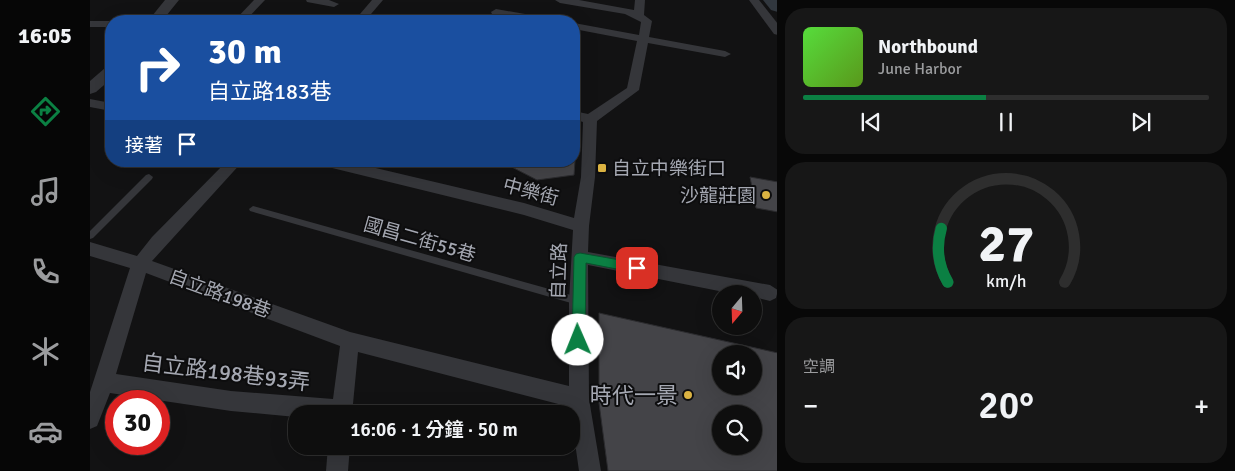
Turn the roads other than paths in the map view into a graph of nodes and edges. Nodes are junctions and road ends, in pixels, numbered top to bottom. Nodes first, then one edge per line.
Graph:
1 (172, 0) edge
2 (260, 0) edge
3 (311, 0) edge
4 (378, 0) edge
5 (503, 0) edge
6 (560, 0) edge
7 (640, 0) edge
8 (754, 0) edge
9 (334, 4) dead end
10 (160, 15) edge
11 (245, 15) edge
12 (364, 15) edge
13 (495, 15) edge
14 (642, 19) junction
15 (90, 24) edge
16 (105, 24) edge
17 (580, 27) edge
18 (777, 31) edge
19 (644, 39) junction
20 (725, 54) dead end
21 (105, 76) edge
22 (90, 89) edge
23 (90, 103) edge
24 (105, 106) edge
25 (582, 117) edge
26 (230, 167) edge
27 (348, 167) edge
28 (149, 177) dead end
29 (253, 209) dead end
30 (581, 226) junction
31 (90, 236) edge
32 (90, 249) edge
33 (580, 257) junction
34 (140, 264) junction
35 (770, 293) dead end
36 (578, 301) junction
37 (350, 341) junction
38 (104, 382) junction
39 (579, 399) junction
40 (343, 405) edge
41 (288, 407) edge
42 (90, 419) edge
43 (338, 455) edge
44 (337, 471) edge
45 (590, 471) edge

1 - 10 street
2 - 11 street
3 - 9 street
4 - 12 street
5 - 13 street
6 - 14 street
7 - 14 street
8 - 18 street
14 - 19 street
15 - 16 street
17 - 19 street
19 - 20 street
19 - 25 street
21 - 22 street
23 - 24 street
25 - 30 street, 自立路
26 - 34 street
27 - 30 street, 中樂街
28 - 31 lane
29 - 36 lane, 國昌二街55巷
30 - 33 street, 自立路
32 - 34 street, 自立路198巷
33 - 35 street
33 - 36 street, 自立路
34 - 37 street, 自立路198巷
34 - 38 street
36 - 39 street, 自立路
37 - 39 street, 自立路198巷
37 - 40 street
38 - 41 street, 自立路198巷93弄
38 - 42 street
39 - 45 street, 自立路
43 - 44 street

